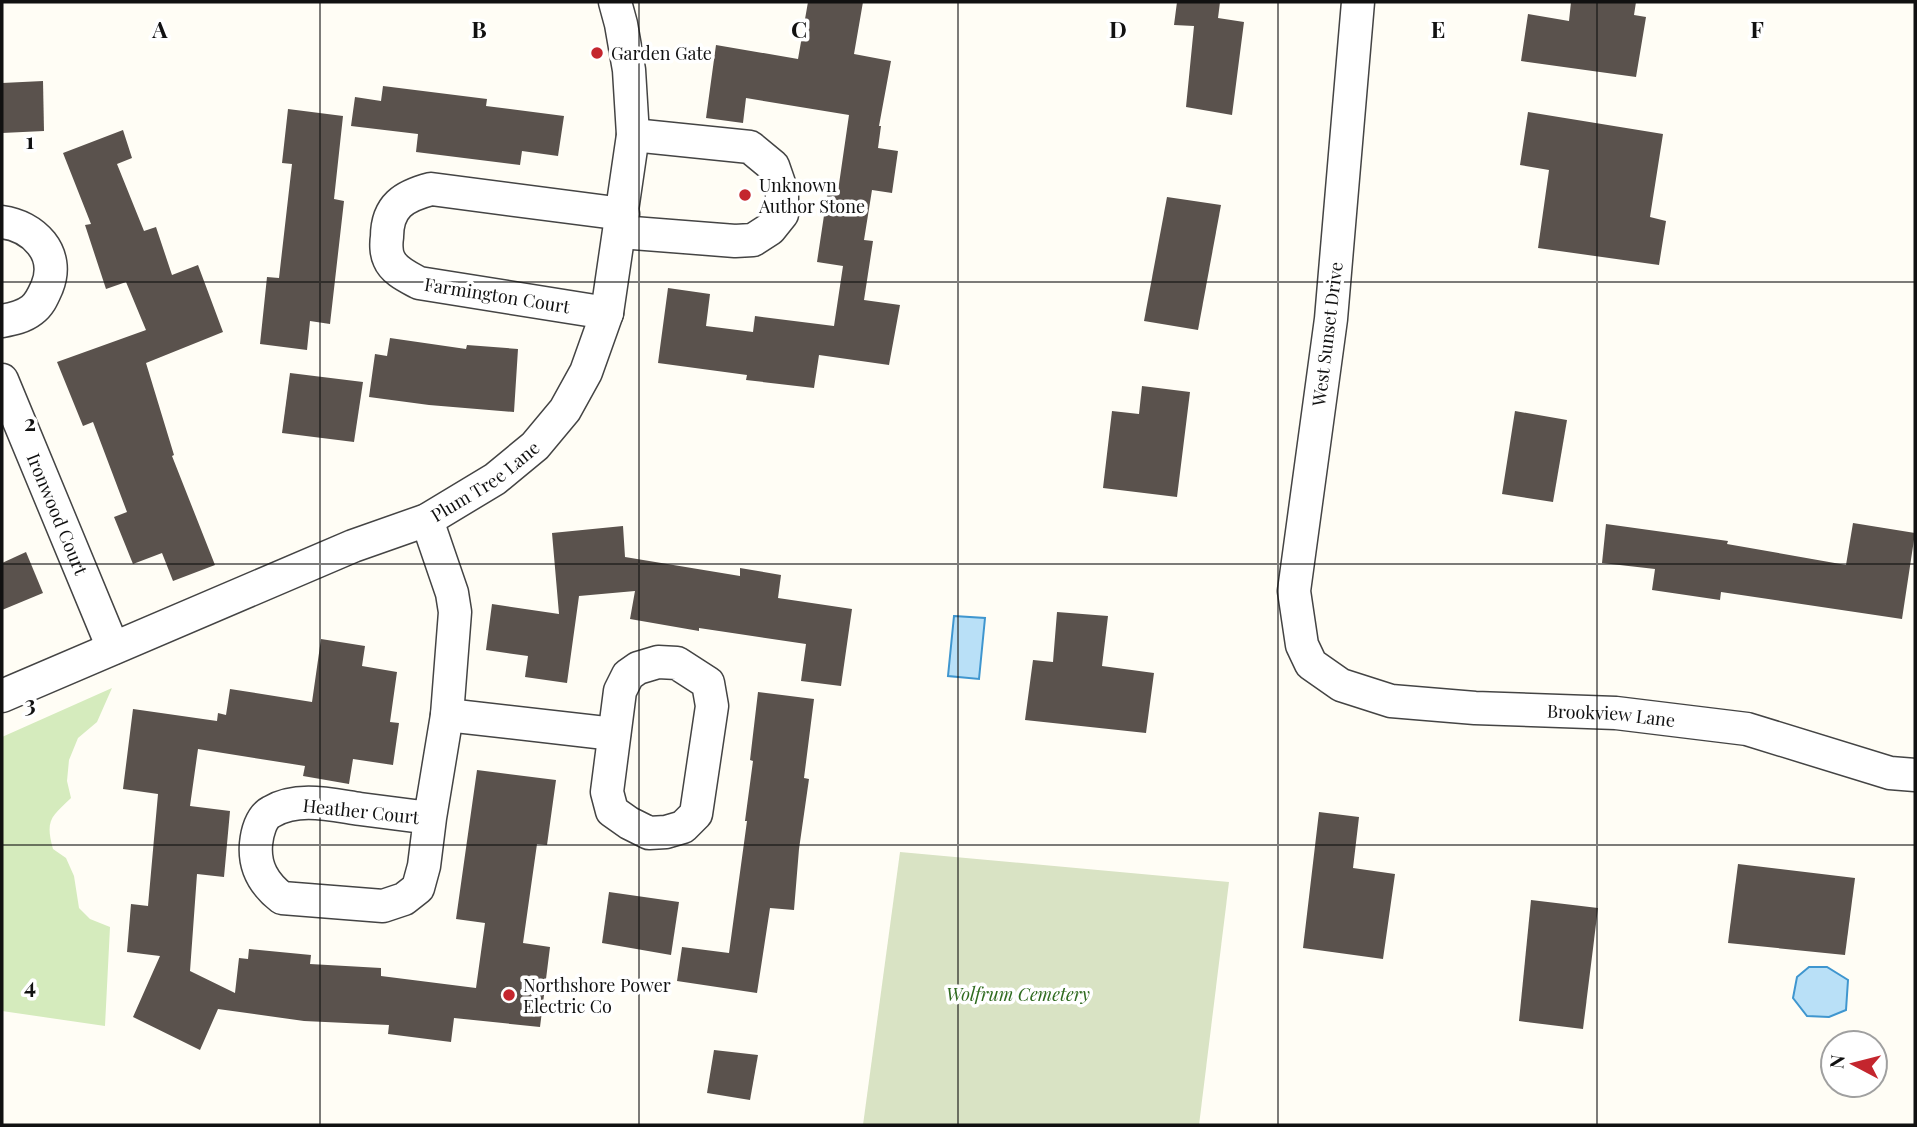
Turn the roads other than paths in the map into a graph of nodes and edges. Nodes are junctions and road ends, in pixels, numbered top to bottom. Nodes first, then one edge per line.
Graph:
1 (615, 2) edge
2 (1358, 2) edge
3 (633, 135) junction
4 (2, 222) edge
5 (621, 223) junction
6 (607, 313) junction
7 (2, 321) edge
8 (2, 380) edge
9 (427, 520) junction
10 (113, 648) junction
11 (1311, 664) joint
12 (2, 695) edge
13 (447, 715) junction
14 (614, 734) junction
15 (1915, 775) edge
16 (430, 818) junction

1 - 3 street, Plum Tree Lane
2 - 11 street, West Sunset Drive
3 - 5 street, Plum Tree Lane
3 - 5 street, Farmington Court
4 - 7 street
5 - 6 street, Plum Tree Lane
5 - 6 street, Farmington Court
6 - 9 street, Plum Tree Lane
8 - 10 street, Ironwood Court
9 - 10 street, Plum Tree Lane
9 - 13 street, Heather Court
10 - 12 street, Plum Tree Lane
11 - 15 street, Brookview Lane
13 - 14 street
13 - 16 street, Heather Court
14 - 14 street
16 - 16 street, Heather Court

